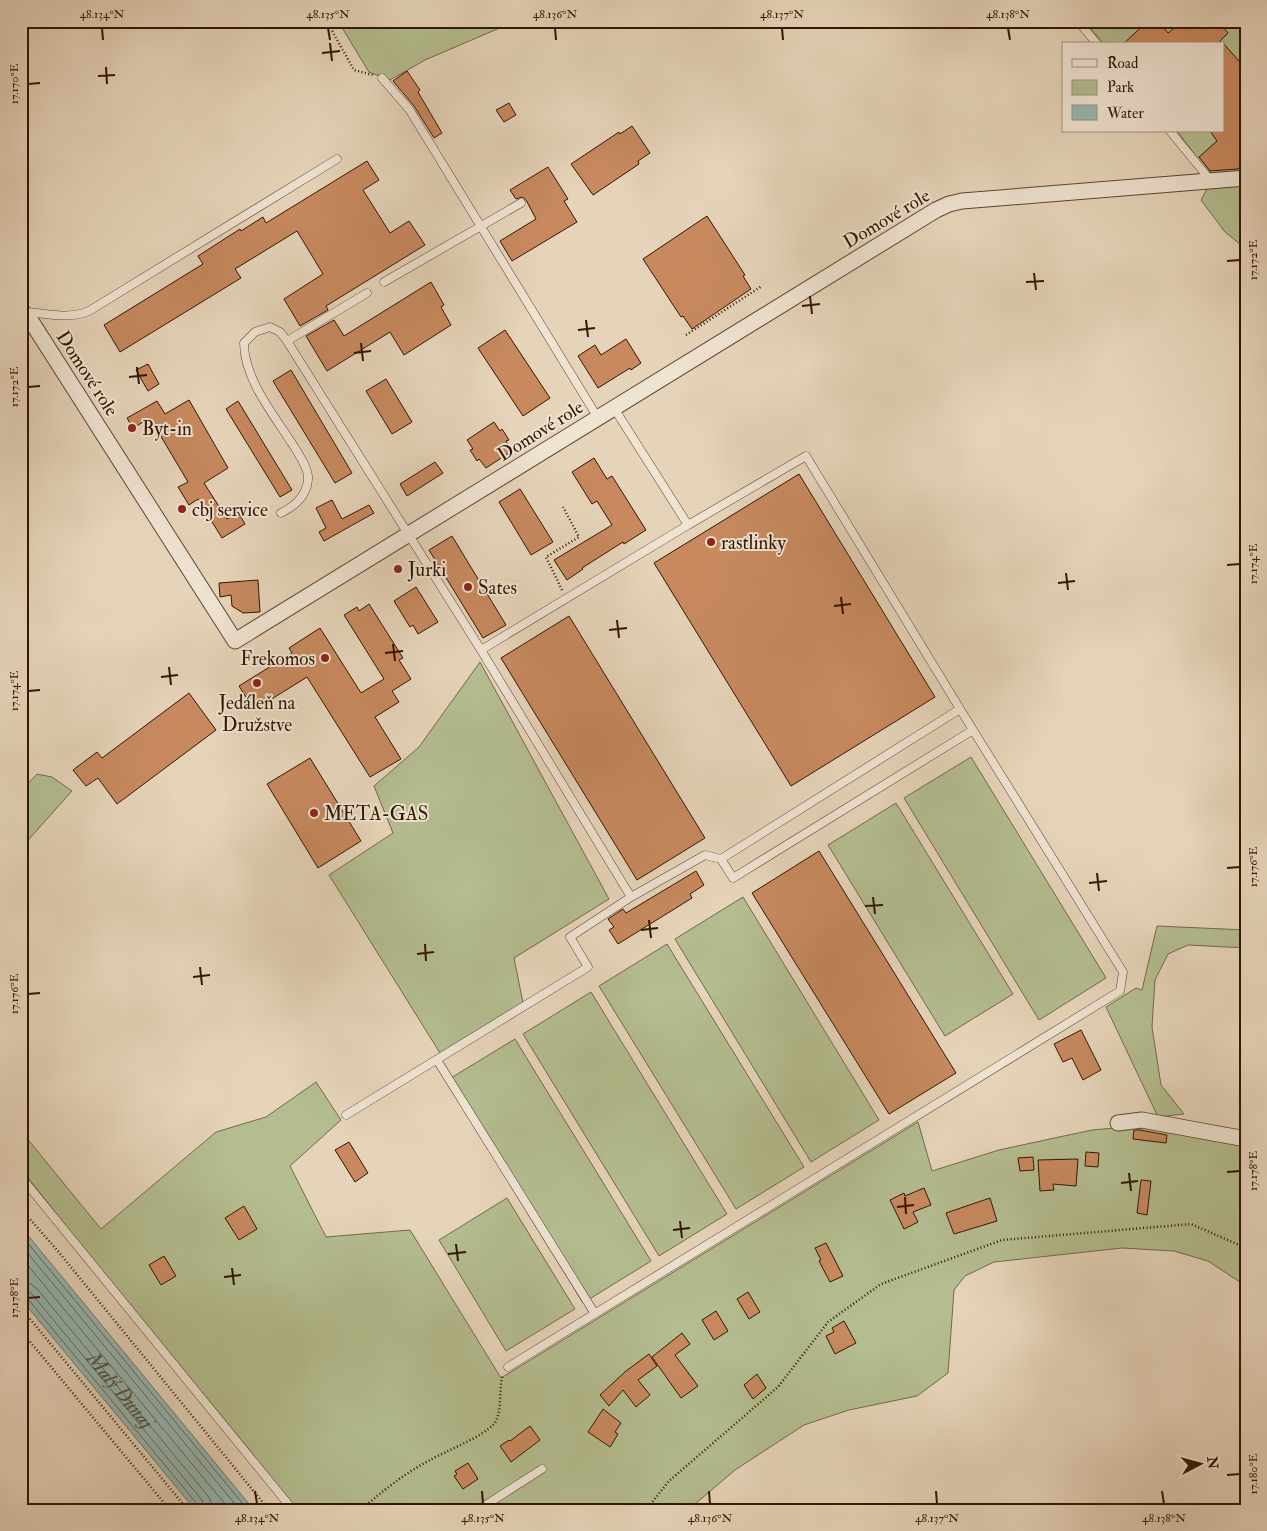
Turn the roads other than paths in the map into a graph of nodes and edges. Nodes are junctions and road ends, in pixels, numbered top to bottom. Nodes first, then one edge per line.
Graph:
1 (1078, 21) edge
2 (1095, 42) edge
3 (382, 78) road end
4 (1171, 132) edge
5 (338, 159) dead end
6 (1246, 178) edge
7 (1211, 181) junction
8 (521, 203) dead end
9 (481, 226) junction
10 (384, 282) dead end
11 (367, 293) dead end
12 (22, 311) edge
13 (287, 341) junction
14 (614, 408) junction
15 (598, 418) junction
16 (281, 513) dead end
17 (688, 525) junction
18 (408, 534) junction
19 (481, 650) junction
20 (960, 709) junction
21 (973, 730) junction
22 (722, 859) junction
23 (631, 896) junction
24 (437, 1060) junction
25 (346, 1115) dead end
26 (1118, 1123) dead end
27 (1246, 1139) edge
28 (21, 1177) edge
29 (594, 1314) junction
30 (508, 1367) road end
31 (542, 1469) dead end
32 (294, 1510) edge
33 (478, 1510) edge

1 - 2 lane
3 - 9 lane
4 - 7 lane
5 - 12 lane
6 - 7 street, Domové role
7 - 14 street, Domové role
8 - 9 lane
9 - 10 lane
9 - 15 lane
11 - 13 lane
12 - 18 street, Domové role
13 - 16 lane
13 - 18 lane
14 - 15 street, Domové role
14 - 17 lane
15 - 18 street, Domové role
17 - 19 lane
17 - 20 lane
18 - 19 lane
19 - 23 lane
20 - 21 lane
20 - 22 lane
21 - 22 lane
21 - 29 lane
22 - 23 lane
23 - 24 lane
24 - 25 lane
24 - 29 lane
26 - 27 street
28 - 32 lane
29 - 30 lane
31 - 33 lane

